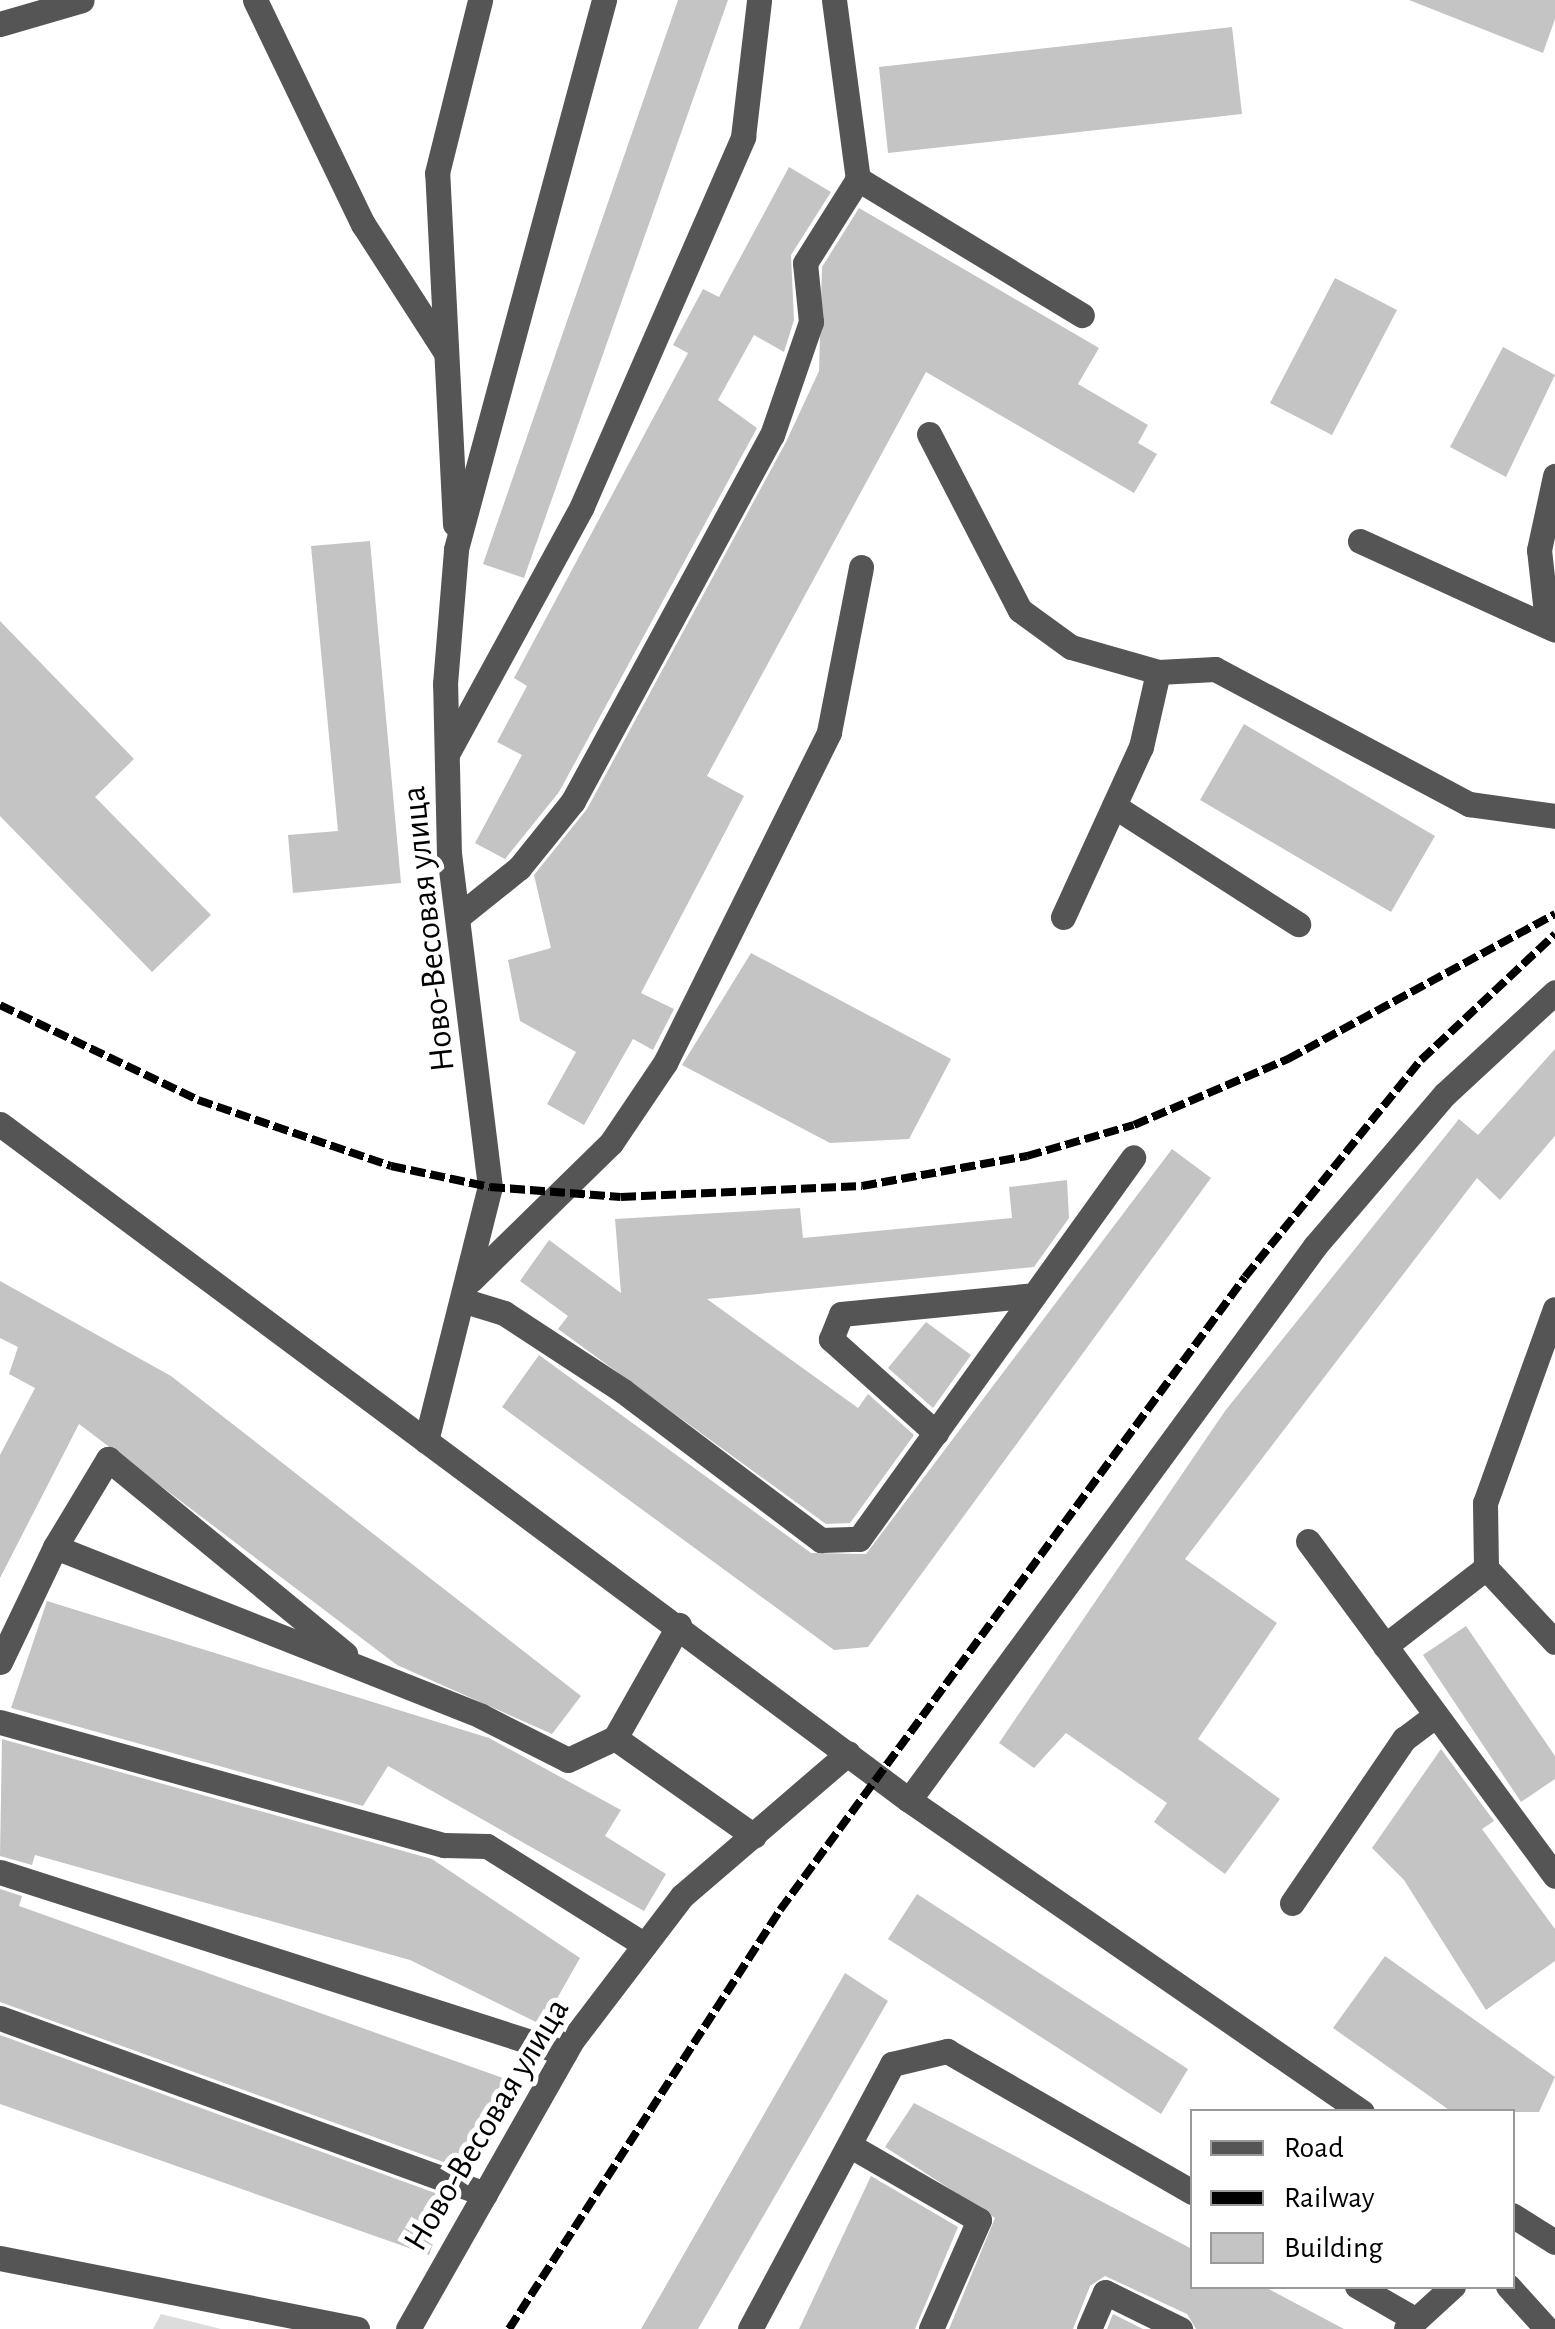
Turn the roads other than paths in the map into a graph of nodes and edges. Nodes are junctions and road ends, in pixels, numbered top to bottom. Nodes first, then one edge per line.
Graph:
1 (82, 0) edge
2 (256, 0) edge
3 (480, 0) edge
4 (604, 0) edge
5 (758, 0) edge
6 (834, 0) edge
7 (0, 24) edge
8 (858, 180) junction
9 (1082, 315) dead end
10 (446, 352) junction
11 (929, 434) dead end
12 (1555, 476) edge
13 (1360, 541) dead end
14 (456, 549) junction
15 (860, 567) dead end
16 (1551, 626) edge
17 (1158, 672) junction
18 (447, 754) junction
19 (1114, 806) junction
20 (1555, 816) edge
21 (460, 916) junction
22 (1063, 916) dead end
23 (1298, 924) dead end
24 (1555, 992) edge
25 (0, 1124) edge
26 (1133, 1157) dead end
27 (467, 1291) junction
28 (1034, 1295) junction
29 (1555, 1310) edge
30 (936, 1433) junction
31 (426, 1441) junction
32 (1308, 1542) dead end
33 (55, 1547) junction
34 (1486, 1568) junction
35 (679, 1625) junction
36 (1555, 1642) edge
37 (1385, 1646) junction
38 (0, 1662) edge
39 (363, 1669) junction
40 (1436, 1715) junction
41 (0, 1722) edge
42 (615, 1738) junction
43 (848, 1753) junction
44 (909, 1800) junction
45 (754, 1836) junction
46 (0, 1872) edge
47 (1555, 1876) edge
48 (1292, 1902) dead end
49 (645, 1945) junction
50 (0, 2018) edge
51 (565, 2053) junction
52 (1358, 2109) edge
53 (849, 2145) junction
54 (1190, 2191) edge
55 (485, 2194) junction
56 (1515, 2222) edge
57 (1555, 2242) edge
58 (0, 2258) edge
59 (1361, 2289) edge
60 (1449, 2289) edge
61 (1511, 2289) edge
62 (1408, 2323) edge
63 (357, 2329) edge
64 (408, 2329) edge
65 (750, 2329) edge
66 (931, 2329) edge
67 (1089, 2329) edge
68 (1180, 2329) edge
69 (1548, 2329) edge

1 - 7 street
2 - 10 street
3 - 10 street
4 - 14 street, Ново-Весовая улица
5 - 18 street
6 - 8 street
8 - 9 street
8 - 21 street
10 - 14 street
11 - 17 street
12 - 16 street
13 - 16 street
14 - 18 street, Ново-Весовая улица
15 - 27 street
17 - 19 street
17 - 20 street
18 - 21 street, Ново-Весовая улица
19 - 22 street
19 - 23 street
21 - 27 street, Ново-Весовая улица
24 - 44 street
25 - 31 street
26 - 28 street
27 - 30 street
27 - 31 street, Ново-Весовая улица
28 - 30 street
28 - 30 street
29 - 34 street
31 - 35 street
32 - 37 street
33 - 38 street
33 - 39 street
33 - 39 street
34 - 36 street
34 - 37 street
35 - 42 street
35 - 43 street
37 - 40 street
39 - 42 street
40 - 47 street
40 - 48 street
41 - 49 street
42 - 45 street
43 - 44 street
43 - 45 street, Ново-Весовая улица
44 - 52 street
45 - 49 street, Ново-Весовая улица
46 - 51 street
49 - 51 street, Ново-Весовая улица
50 - 55 street
51 - 55 street, Ново-Весовая улица
53 - 54 street
53 - 65 street
53 - 66 street
55 - 64 street, Ново-Весовая улица
56 - 57 street
58 - 63 street
59 - 62 street
60 - 62 street
61 - 69 street
67 - 68 street

